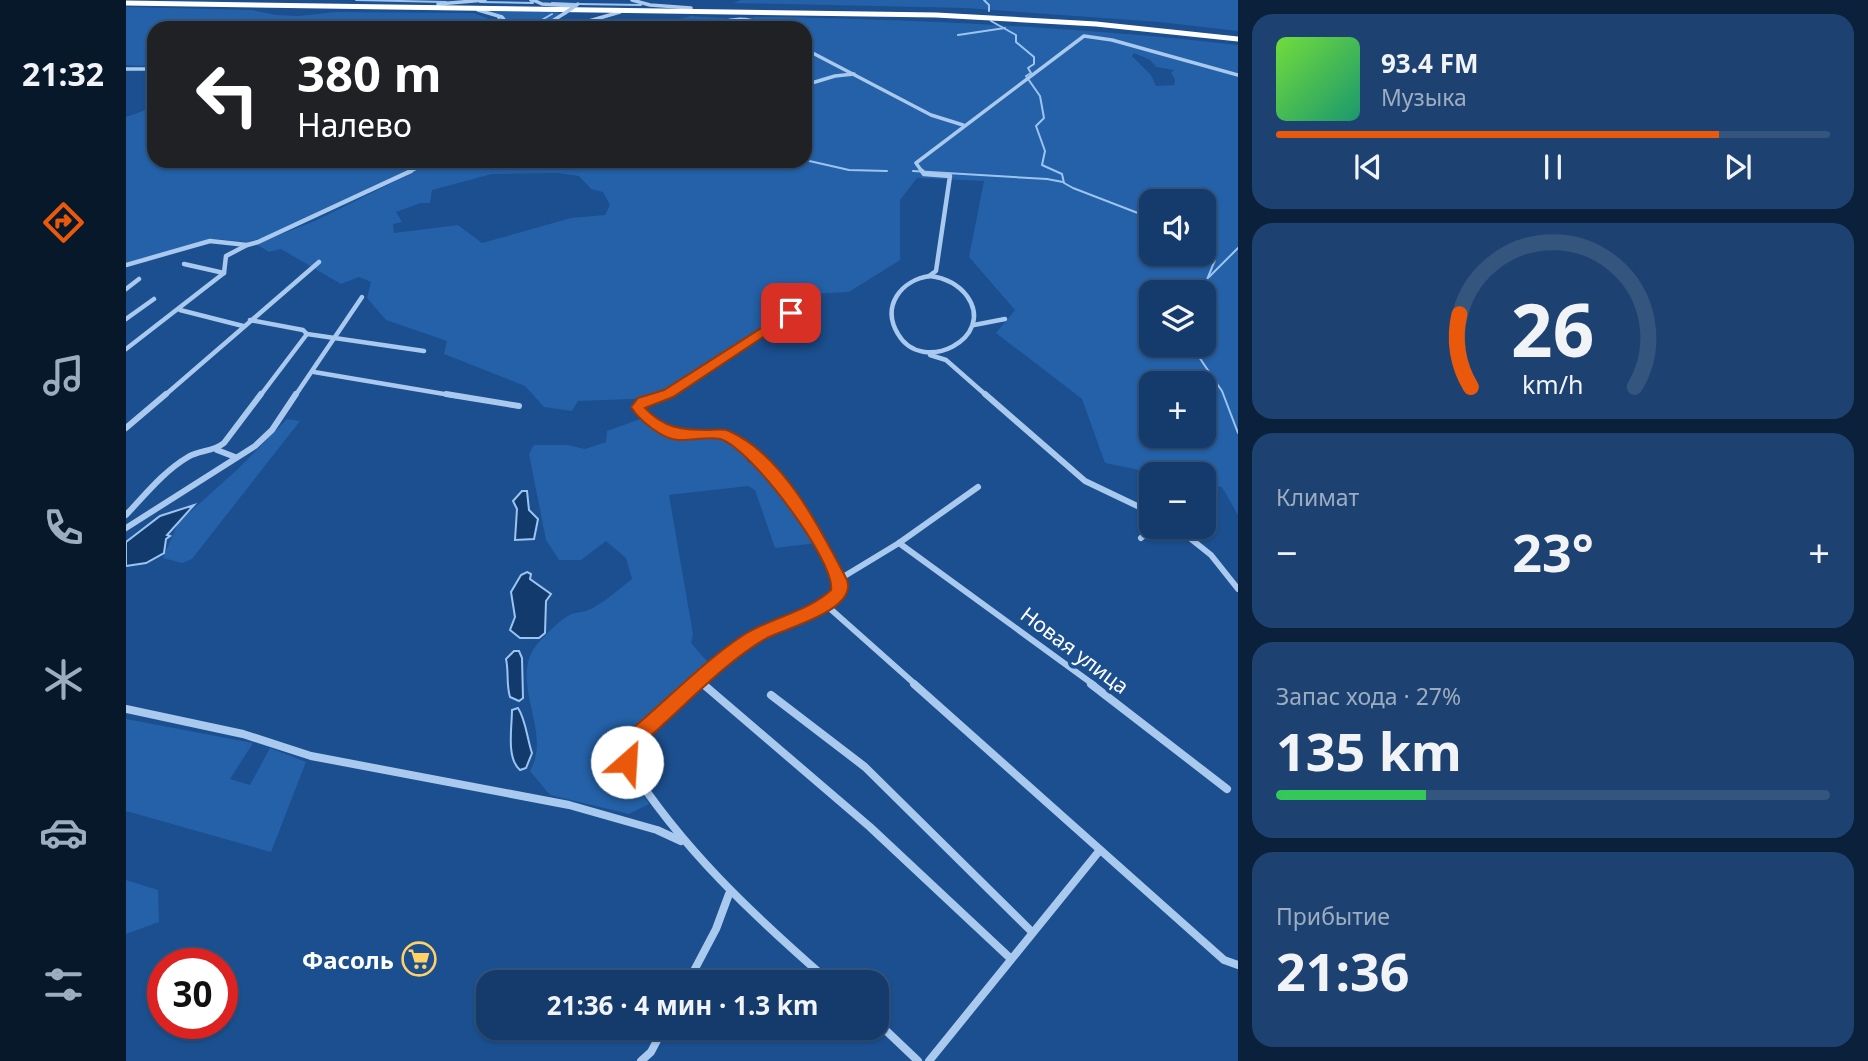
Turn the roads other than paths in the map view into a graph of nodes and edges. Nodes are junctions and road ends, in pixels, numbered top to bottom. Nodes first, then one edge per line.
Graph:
1 (485, 0) edge
2 (533, 0) edge
3 (583, 0) edge
4 (632, 0) edge
5 (127, 2) edge
6 (438, 4) junction
7 (572, 6) junction
8 (456, 8) junction
9 (691, 8) junction
10 (654, 10) junction
11 (506, 21) edge
12 (552, 21) edge
13 (587, 21) edge
14 (720, 21) edge
15 (757, 21) edge
16 (1238, 37) edge
17 (812, 52) edge
18 (127, 69) edge
19 (147, 70) edge
20 (856, 74) junction
21 (1238, 75) edge
22 (147, 76) edge
23 (812, 83) edge
24 (963, 125) junction
25 (417, 168) edge
26 (247, 244) junction
27 (319, 262) dead end
28 (184, 264) dead end
29 (126, 265) edge
30 (936, 271) junction
31 (224, 273) junction
32 (929, 276) junction
33 (139, 279) dead end
34 (945, 279) junction
35 (126, 289) edge
36 (362, 297) dead end
37 (811, 298) dead end
38 (153, 299) dead end
39 (180, 310) junction
40 (977, 314) junction
41 (1005, 318) dead end
42 (126, 319) edge
43 (250, 320) junction
44 (989, 321) junction
45 (974, 325) junction
46 (243, 327) junction
47 (307, 334) junction
48 (336, 337) junction
49 (126, 349) edge
50 (424, 351) dead end
51 (949, 351) junction
52 (924, 353) junction
53 (946, 360) junction
54 (314, 372) junction
55 (519, 406) dead end
56 (126, 428) edge
57 (217, 450) junction
58 (235, 457) junction
59 (978, 487) dead end
60 (1139, 507) edge
61 (126, 515) edge
62 (126, 528) edge
63 (1193, 539) edge
64 (899, 543) junction
65 (838, 580) junction
66 (1238, 589) edge
67 (826, 605) junction
68 (702, 682) junction
69 (771, 695) dead end
70 (126, 709) edge
71 (1227, 789) dead end
72 (683, 842) junction
73 (1100, 850) junction
74 (729, 894) junction
75 (1031, 931) junction
76 (1010, 958) junction
77 (1238, 965) edge
78 (694, 970) edge
79 (816, 970) edge
80 (889, 1033) edge
81 (657, 1040) edge
82 (641, 1061) edge
83 (918, 1061) edge
84 (929, 1061) edge

1 - 6 street
2 - 7 street
3 - 12 street, bridge
4 - 9 street
5 - 6 highway
5 - 8 highway
6 - 7 highway
7 - 9 highway
8 - 10 highway
8 - 11 street
9 - 16 highway
10 - 13 street
10 - 16 highway
14 - 15 street
17 - 20 street
18 - 19 street
18 - 22 street
20 - 23 street
20 - 24 street
21 - 24 street
24 - 30 street
25 - 26 street
26 - 29 street
26 - 31 street
27 - 43 street
28 - 31 street
30 - 32 street
30 - 34 street
31 - 39 street
32 - 34 street
32 - 52 street
33 - 35 street
34 - 40 street
36 - 48 street
37 - 65 street
38 - 42 street
39 - 46 street
39 - 49 street
40 - 44 street
40 - 45 street
41 - 44 street
43 - 46 street
43 - 47 street
44 - 45 street
45 - 51 street
46 - 56 street
47 - 48 street
47 - 57 street
48 - 50 street
48 - 54 street
51 - 52 street
51 - 53 street
52 - 53 street
53 - 60 street
54 - 55 street
54 - 58 street
57 - 58 street
57 - 61 street
58 - 62 street
59 - 64 street
63 - 66 street
64 - 65 street
64 - 71 street, Новая улица
65 - 67 street
67 - 68 street
67 - 73 street
68 - 72 street
68 - 76 street
69 - 75 street
70 - 72 street
72 - 74 street
73 - 75 street
73 - 77 street
74 - 78 street
74 - 79 street
75 - 76 street
76 - 84 street
80 - 83 street
81 - 82 street

